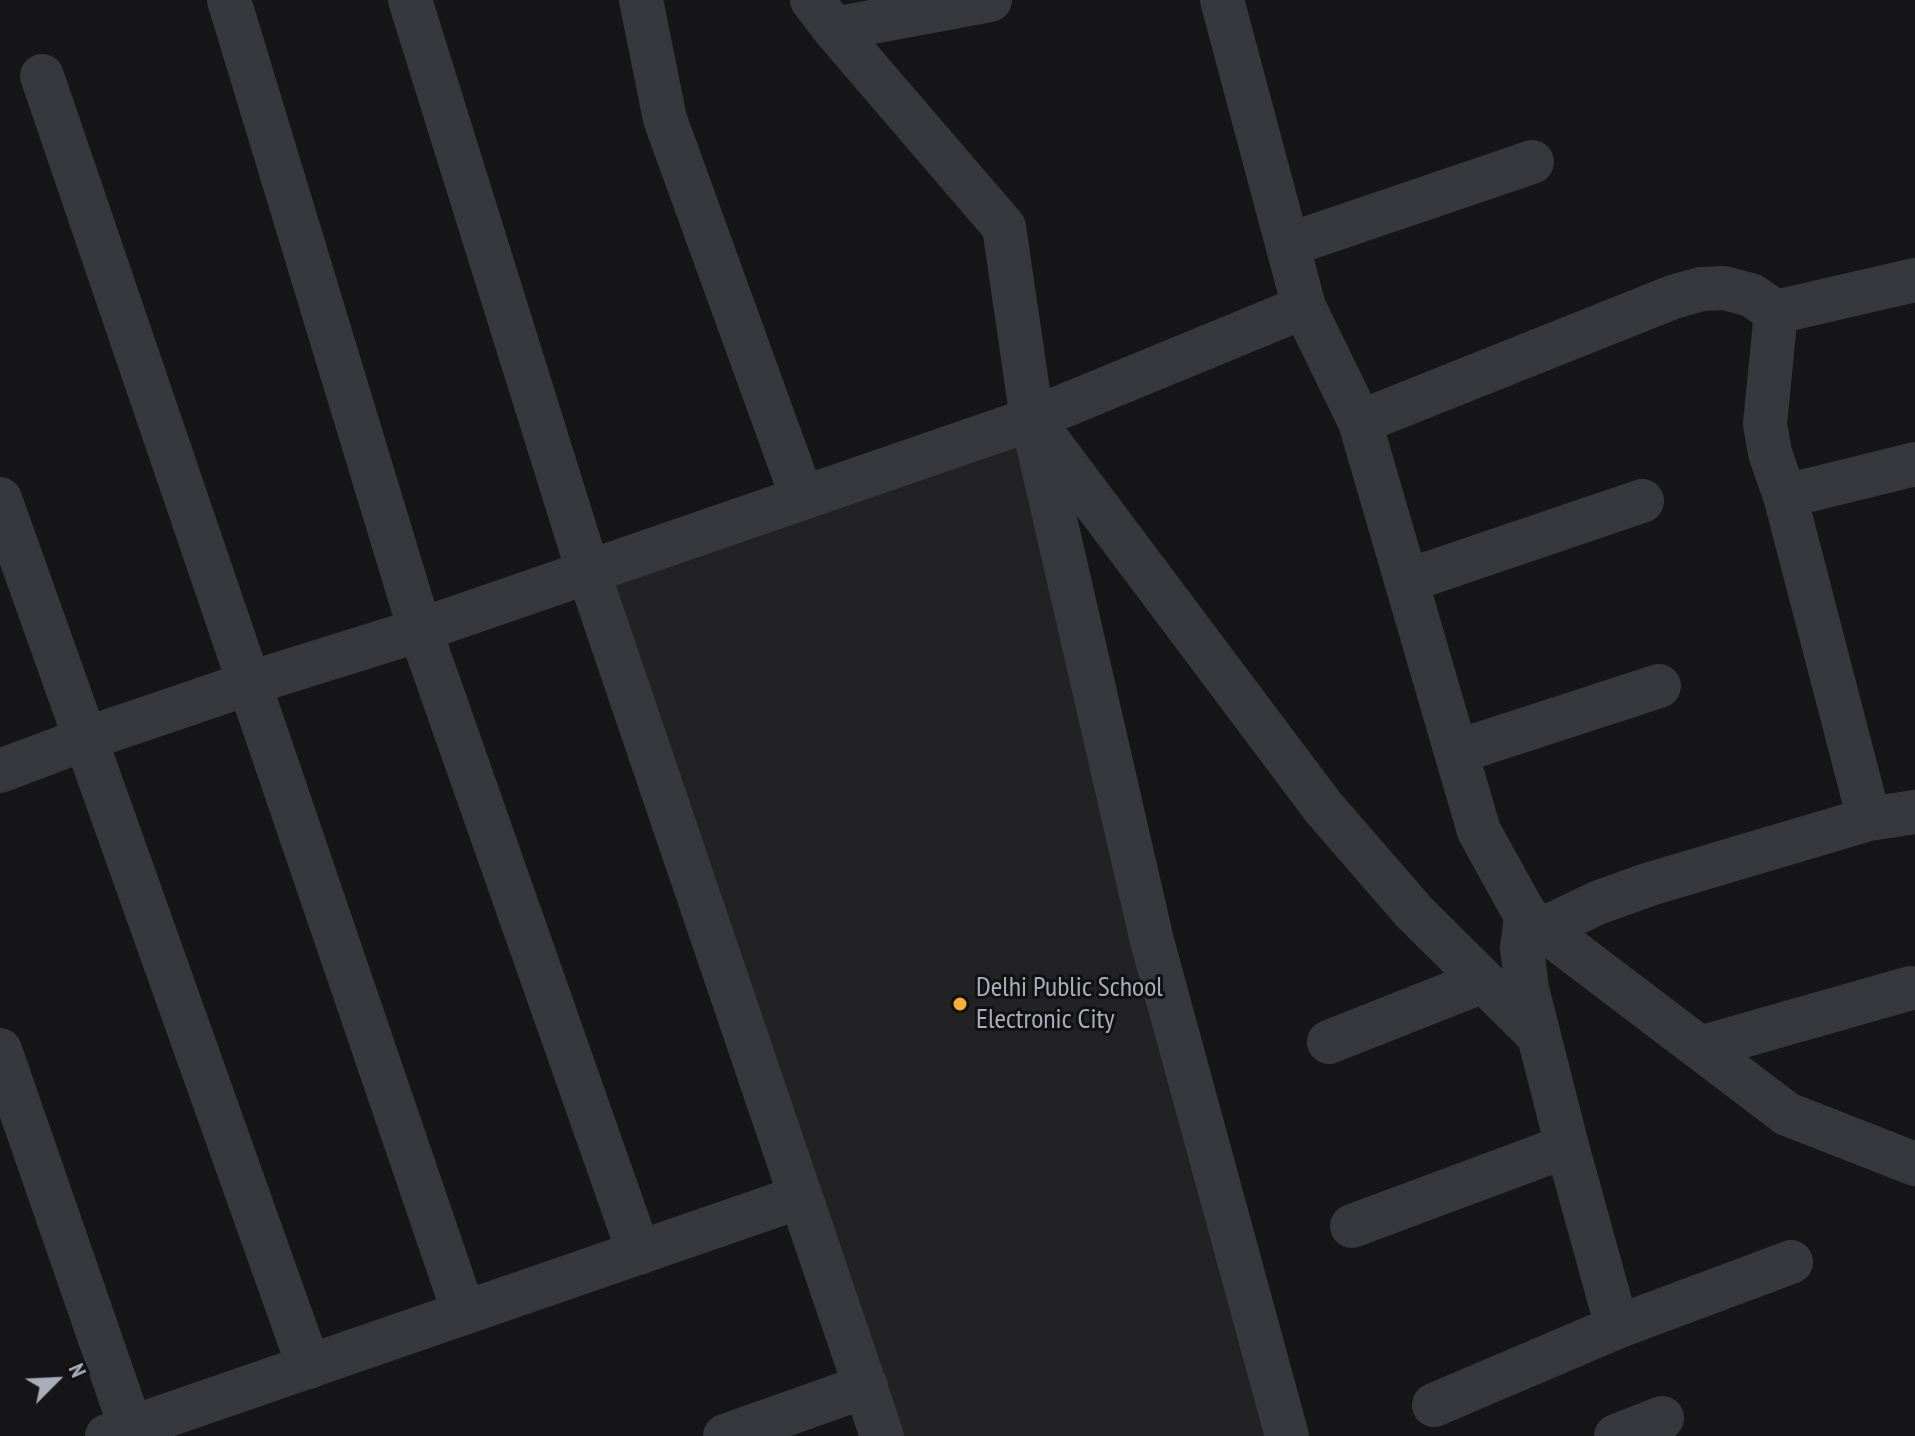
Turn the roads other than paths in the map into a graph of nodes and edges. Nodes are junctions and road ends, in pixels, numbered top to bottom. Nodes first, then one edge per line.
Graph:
1 (229, 0) edge
2 (410, 0) edge
3 (641, 0) edge
4 (990, 0) edge
5 (1222, 0) edge
6 (823, 15) edge
7 (42, 76) dead end
8 (1532, 162) dead end
9 (1288, 245) junction
10 (1915, 280) edge
11 (1304, 307) junction
12 (1776, 312) junction
13 (1032, 419) junction
14 (1360, 422) junction
15 (1915, 464) edge
16 (1785, 496) junction
17 (802, 497) junction
18 (0, 499) edge
19 (1642, 501) dead end
20 (588, 571) junction
21 (1406, 581) junction
22 (420, 630) junction
23 (250, 683) junction
24 (1659, 686) dead end
25 (85, 739) junction
26 (1456, 752) junction
27 (0, 771) edge
28 (1915, 812) edge
29 (1869, 819) junction
30 (1534, 922) junction
31 (1483, 981) junction
32 (1911, 988) dead end
33 (1539, 1036) junction
34 (1329, 1042) dead end
35 (1700, 1048) junction
36 (0, 1050) edge
37 (1567, 1146) junction
38 (1915, 1164) edge
39 (800, 1197) junction
40 (1352, 1226) dead end
41 (639, 1253) junction
42 (1791, 1262) dead end
43 (464, 1313) junction
44 (1617, 1327) junction
45 (309, 1367) junction
46 (866, 1386) junction
47 (1434, 1405) dead end
48 (1662, 1418) dead end
49 (119, 1432) edge
50 (725, 1436) edge
51 (882, 1436) edge
52 (1287, 1436) edge
53 (1616, 1436) edge

1 - 22 street
2 - 20 street
3 - 17 street
4 - 6 street
5 - 9 street
6 - 13 street
7 - 23 street
8 - 9 street
9 - 11 street
10 - 12 street
11 - 13 street
11 - 14 street
12 - 14 street
12 - 16 street
13 - 17 street
13 - 31 street
13 - 52 street
14 - 21 street
15 - 16 street
16 - 29 street
17 - 20 street
18 - 25 street
19 - 21 street
20 - 22 street
20 - 39 street
21 - 26 street
22 - 23 street
22 - 41 street
23 - 25 street
23 - 43 street
24 - 26 street
25 - 27 street
25 - 45 street
26 - 30 street
28 - 29 street
29 - 30 street
30 - 33 street
30 - 35 street
31 - 33 street
31 - 34 street
32 - 35 street
33 - 37 street
35 - 38 street
36 - 49 street
37 - 40 street
37 - 44 street
39 - 41 street
39 - 46 street
41 - 43 street
42 - 44 street
43 - 45 street
44 - 47 street
45 - 49 street
46 - 50 street
46 - 51 street
48 - 53 street

